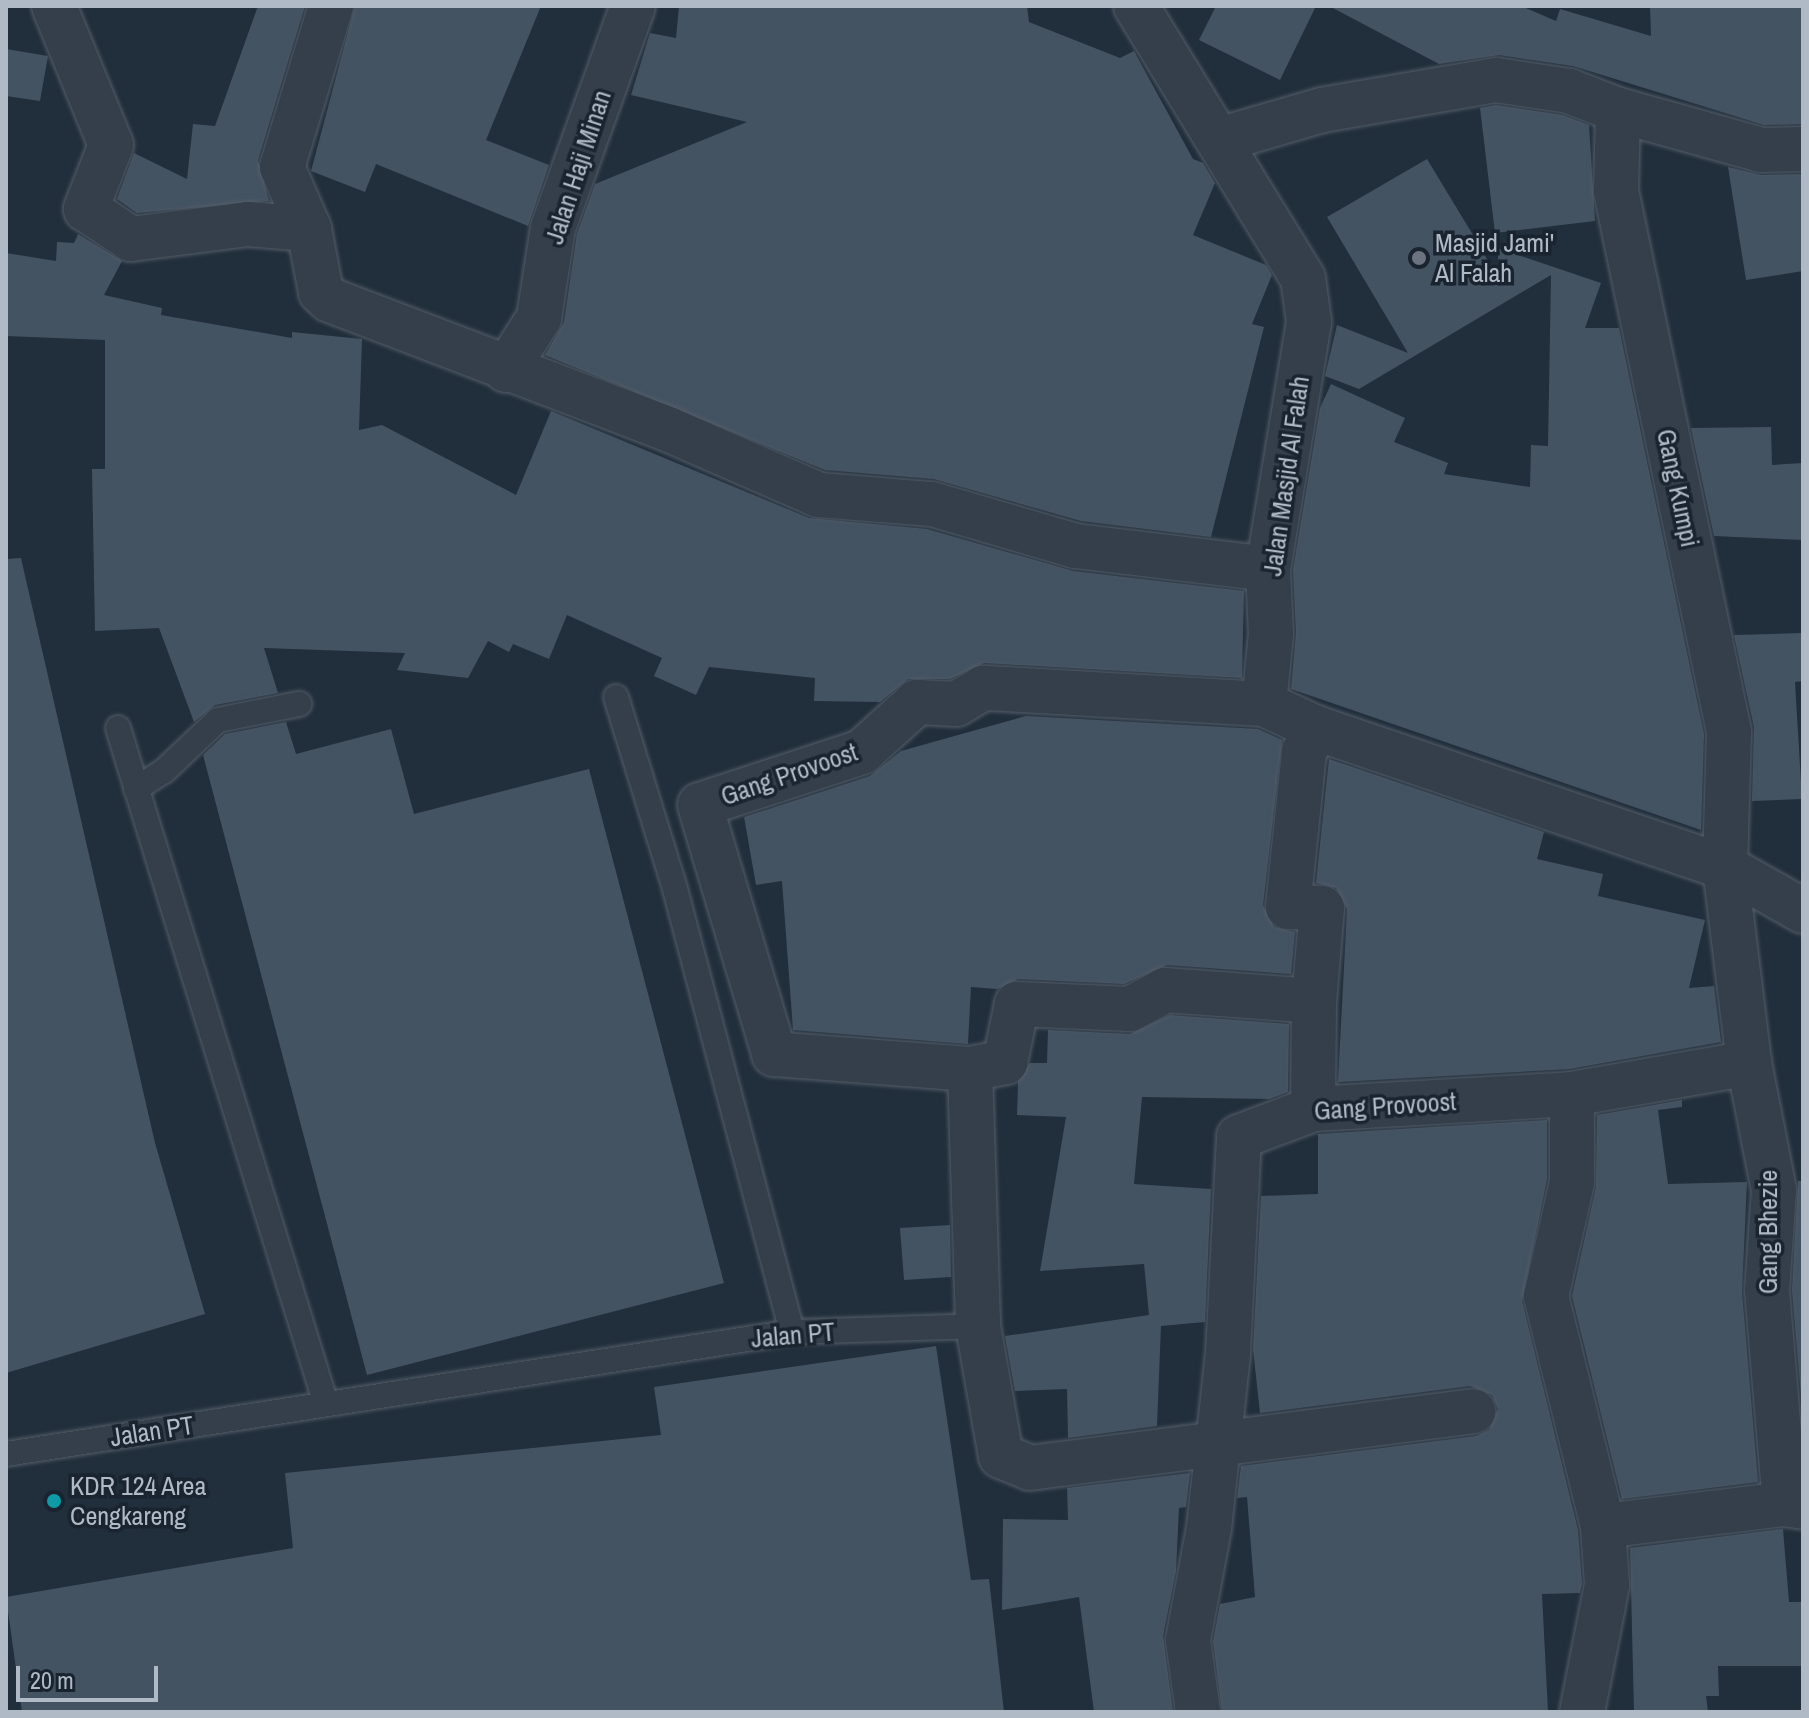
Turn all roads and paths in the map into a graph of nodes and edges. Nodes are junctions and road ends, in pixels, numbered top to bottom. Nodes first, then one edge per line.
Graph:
1 (54, 6) edge
2 (331, 6) edge
3 (633, 6) edge
4 (1136, 6) edge
5 (1618, 110) junction
6 (1219, 140) junction
7 (1803, 149) edge
8 (309, 229) junction
9 (506, 370) junction
10 (1268, 569) junction
11 (616, 697) dead end
12 (299, 704) dead end
13 (1264, 704) junction
14 (118, 728) dead end
15 (1316, 728) junction
16 (136, 789) junction
17 (1725, 867) junction
18 (1803, 911) edge
19 (1314, 1001) junction
20 (1749, 1063) junction
21 (970, 1069) junction
22 (1572, 1094) junction
23 (1313, 1109) junction
24 (978, 1326) junction
25 (792, 1332) junction
26 (326, 1404) junction
27 (1473, 1411) dead end
28 (1215, 1448) junction
29 (6, 1454) edge
30 (1794, 1506) edge
31 (1603, 1526) junction
32 (1198, 1712) edge
33 (1582, 1712) edge

1 - 8 street
2 - 8 street
3 - 9 street, Jalan Haji Minan
4 - 6 street, Jalan Masjid Al Falah
5 - 6 street
5 - 7 street
5 - 17 street, Gang Kumpi
6 - 10 street, Jalan Masjid Al Falah
8 - 9 street
9 - 10 street
10 - 13 street, Jalan Masjid Al Falah
11 - 25 lane
12 - 16 lane
13 - 15 street
13 - 21 street, Gang Provoost
14 - 16 lane
15 - 17 street
15 - 19 street
16 - 26 lane
17 - 18 street
17 - 20 street, Gang Bhezie
19 - 21 street, Gang Provoost
19 - 23 street
20 - 22 street, Gang Provoost
20 - 30 street, Gang Bhezie
21 - 24 street
22 - 23 street, Gang Provoost
22 - 31 street
23 - 28 street, Gang Provoost
24 - 25 lane, Jalan PT
24 - 28 street
25 - 26 lane, Jalan PT
26 - 29 lane, Jalan PT
27 - 28 street
28 - 32 street
30 - 31 street, Gang Bhezie
31 - 33 street

